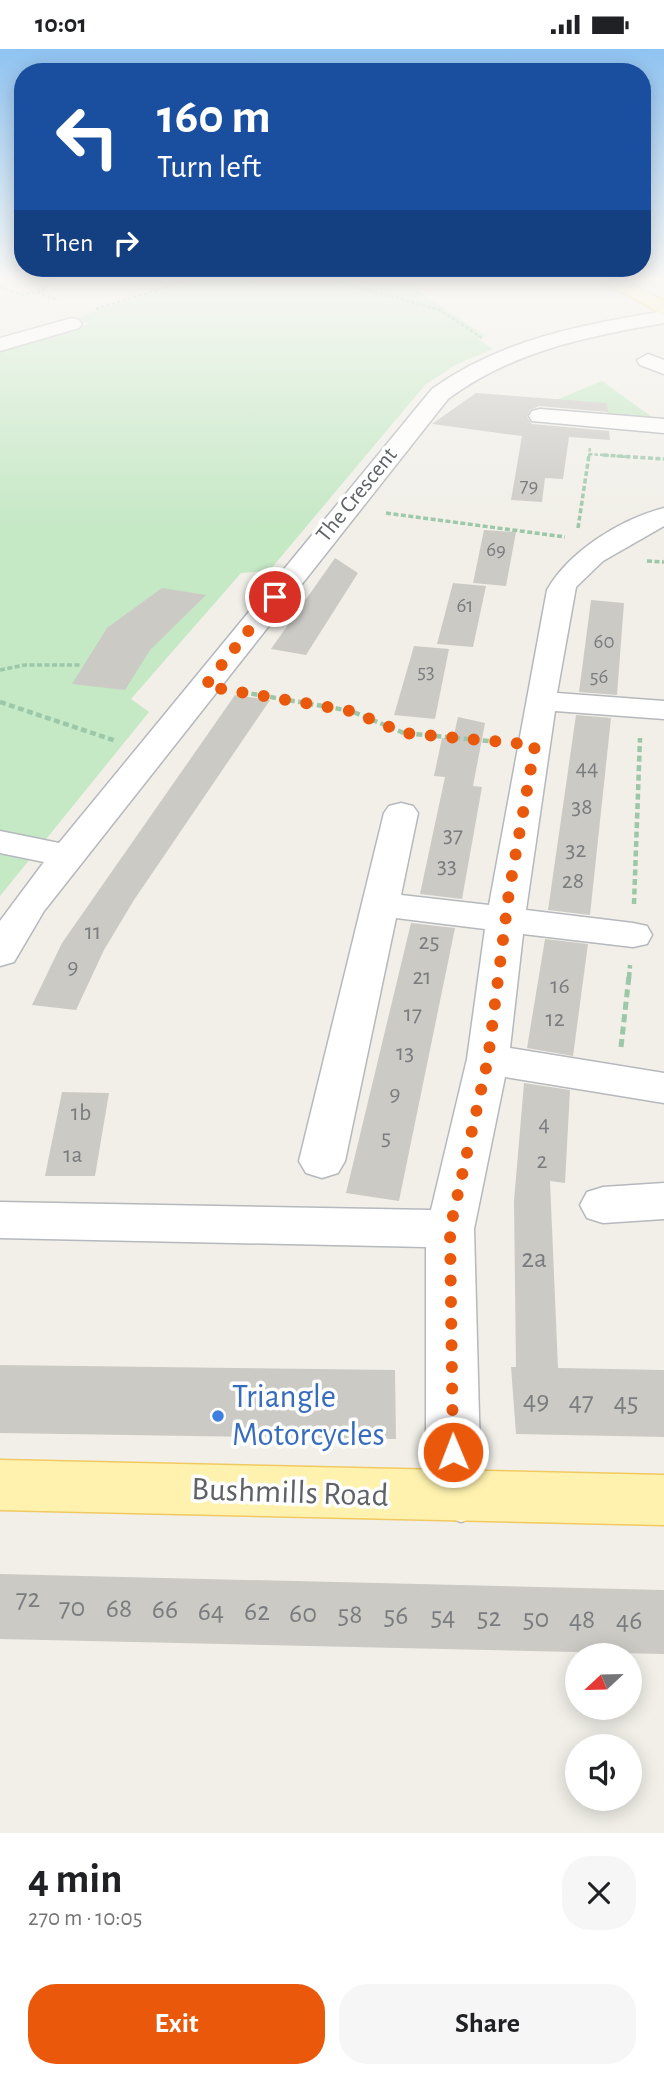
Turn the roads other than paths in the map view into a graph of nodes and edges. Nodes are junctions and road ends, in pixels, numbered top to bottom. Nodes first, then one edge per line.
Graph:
1 (495, 360) edge
2 (540, 416) dead end
3 (664, 426) edge
4 (664, 516) edge
5 (542, 701) junction
6 (652, 710) edge
7 (401, 813) dead end
8 (0, 842) edge
9 (68, 856) junction
10 (380, 904) junction
11 (507, 920) junction
12 (633, 935) road end
13 (0, 953) edge
14 (488, 1059) junction
15 (664, 1089) edge
16 (322, 1161) dead end
17 (664, 1201) edge
18 (603, 1205) dead end
19 (0, 1220) edge
20 (450, 1229) junction
21 (0, 1485) edge
22 (461, 1497) junction
23 (664, 1500) edge

1 - 9 street, The Crescent
2 - 3 street
4 - 5 street
5 - 6 street
5 - 11 street
7 - 10 street
8 - 9 street
9 - 13 street, The Crescent
10 - 11 street
10 - 16 street
11 - 12 street
11 - 14 street
14 - 15 street
14 - 20 street
17 - 18 street
19 - 20 street
20 - 22 street
21 - 22 main road, Bushmills Road
22 - 23 main road, Bushmills Road

